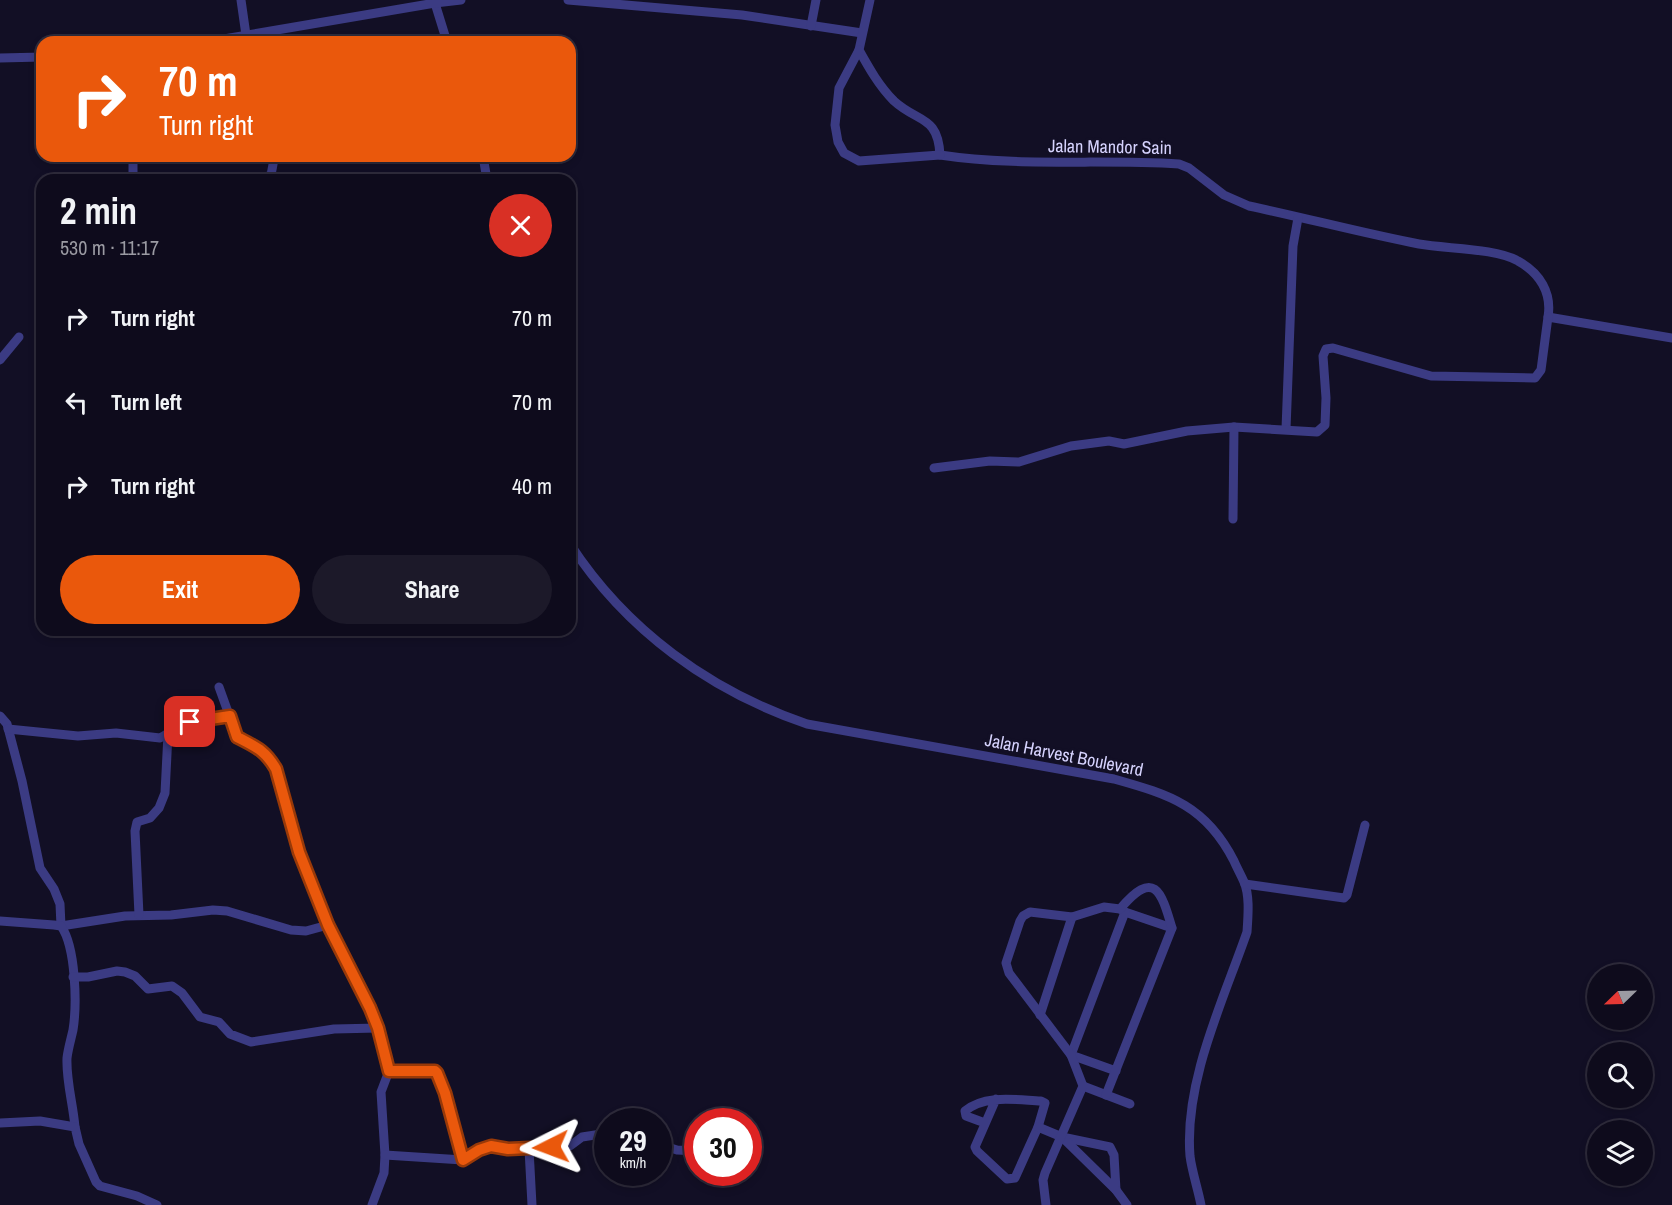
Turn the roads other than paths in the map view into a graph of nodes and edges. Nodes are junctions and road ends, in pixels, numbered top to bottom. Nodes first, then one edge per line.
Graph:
1 (241, 0) edge
2 (461, 0) edge
3 (568, 0) edge
4 (816, 0) edge
5 (870, 0) edge
6 (434, 1) edge
7 (811, 26) junction
8 (862, 33) junction
9 (246, 35) junction
10 (240, 36) edge
11 (445, 36) edge
12 (859, 50) junction
13 (36, 57) edge
14 (0, 58) edge
15 (939, 155) junction
16 (1298, 218) junction
17 (1548, 317) junction
18 (19, 337) dead end
19 (1672, 338) edge
20 (0, 360) edge
21 (1234, 427) junction
22 (1286, 429) junction
23 (934, 468) dead end
24 (1233, 519) dead end
25 (576, 552) edge
26 (219, 687) dead end
27 (0, 716) edge
28 (230, 716) junction
29 (8, 729) junction
30 (168, 734) junction
31 (1365, 825) dead end
32 (1245, 884) junction
33 (1123, 911) junction
34 (139, 915) junction
35 (1072, 917) junction
36 (0, 921) edge
37 (328, 925) junction
38 (61, 926) junction
39 (1172, 928) junction
40 (73, 977) junction
41 (1040, 1016) junction
42 (378, 1028) junction
43 (1071, 1055) junction
44 (389, 1071) junction
45 (1116, 1071) junction
46 (1083, 1086) junction
47 (1106, 1095) junction
48 (996, 1099) junction
49 (1130, 1104) dead end
50 (0, 1123) edge
51 (985, 1123) junction
52 (75, 1126) junction
53 (1045, 1130) junction
54 (594, 1135) edge
55 (1062, 1137) junction
56 (529, 1149) junction
57 (385, 1155) junction
58 (463, 1160) junction
59 (1116, 1190) junction
60 (1044, 1193) junction
61 (157, 1205) edge
62 (372, 1205) edge
63 (532, 1205) edge
64 (1046, 1205) edge
65 (1055, 1205) edge
66 (1127, 1205) edge
67 (1201, 1205) edge

1 - 9 street
2 - 6 street
3 - 7 street
4 - 7 street
5 - 8 street
6 - 9 street
6 - 11 street
7 - 8 street
8 - 12 street
9 - 10 street
12 - 15 street
12 - 15 street, Jalan Mandor Sain
13 - 14 street
15 - 16 street, Jalan Mandor Sain
16 - 17 street, Jalan Mandor Sain
16 - 22 street
17 - 19 street
17 - 22 street, Jalan Mandor Sain
18 - 20 street
21 - 22 street
21 - 23 street
21 - 24 street
25 - 32 street, Jalan Harvest Boulevard
26 - 28 street
27 - 29 street
28 - 30 street
28 - 37 street
29 - 30 street
29 - 38 street
30 - 34 street
31 - 32 street
32 - 67 street, Jalan Harvest Boulevard
33 - 35 street
33 - 39 street
33 - 39 street
33 - 43 street
34 - 37 street
34 - 38 street
35 - 41 street
35 - 41 street
36 - 38 street
37 - 42 street
38 - 40 street
39 - 45 street
40 - 42 street
40 - 52 street
41 - 43 street
42 - 44 street
43 - 45 street
43 - 46 street
44 - 57 street
44 - 58 street
45 - 47 street
46 - 47 street
46 - 55 street
47 - 49 street
48 - 51 street
48 - 51 street
48 - 53 street
50 - 52 street
51 - 53 street
52 - 61 street
53 - 55 street
54 - 56 street
55 - 59 street
55 - 59 street
55 - 60 street
56 - 58 street
56 - 63 street
57 - 58 street
57 - 62 street
59 - 66 street
60 - 64 street
60 - 65 street

